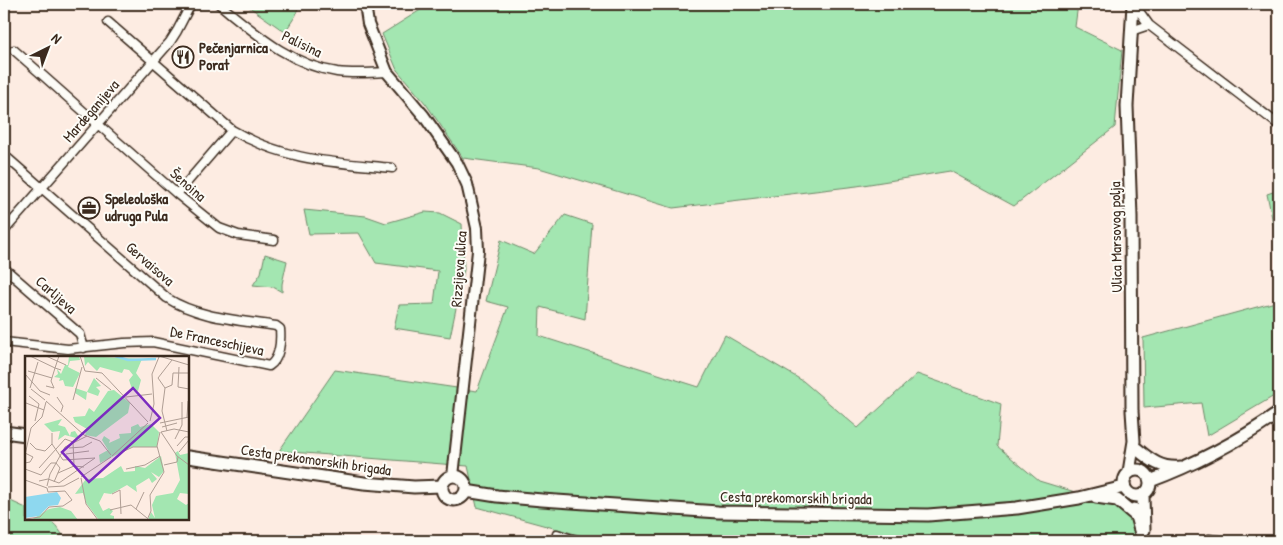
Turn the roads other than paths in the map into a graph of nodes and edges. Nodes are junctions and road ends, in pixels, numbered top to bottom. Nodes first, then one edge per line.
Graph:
1 (192, 4) edge
2 (219, 4) edge
3 (365, 4) edge
4 (1134, 4) edge
5 (108, 22) dead end
6 (1149, 25) junction
7 (1131, 31) junction
8 (14, 50) dead end
9 (153, 61) junction
10 (387, 72) junction
11 (97, 124) junction
12 (1279, 125) edge
13 (232, 130) junction
14 (4, 154) edge
15 (392, 168) dead end
16 (42, 188) junction
17 (177, 194) junction
18 (4, 231) edge
19 (274, 240) dead end
20 (4, 268) edge
21 (4, 342) edge
22 (84, 348) junction
23 (274, 363) joint
24 (1279, 413) edge
25 (4, 432) edge
26 (25, 435) edge
27 (1136, 445) junction
28 (189, 457) edge
29 (1188, 466) junction
30 (1129, 472) junction
31 (453, 476) junction
32 (1146, 476) junction
33 (442, 486) junction
34 (466, 491) junction
35 (1133, 492) junction
36 (1086, 496) junction
37 (1135, 515) junction
38 (557, 534) dead end
39 (1208, 539) dead end
40 (576, 541) edge
41 (1143, 541) edge
42 (1225, 541) edge

1 - 9 street, Mardeganijeva
2 - 10 street, Palisina
3 - 10 street, Rizzijeva ulica
4 - 6 street, Ulica Marsovog polja
4 - 7 main road, Ulica Marsovog polja
5 - 9 street
6 - 7 street
6 - 12 street, Ulica Marsovog polja
7 - 27 main road, Ulica Marsovog polja
8 - 11 street, Šenoina
9 - 11 street, Mardeganijeva
9 - 13 street
10 - 31 street, Rizzijeva ulica
11 - 16 street, Mardeganijeva
11 - 17 street, Šenoina
13 - 15 street
13 - 17 street
14 - 16 street, Gervaisova
16 - 18 street, Mardeganijeva
16 - 23 street, Gervaisova
17 - 19 street, Šenoina
20 - 22 street, Carlijeva
21 - 22 street, De Franceschijeva
22 - 23 street, De Franceschijeva
24 - 29 main road
25 - 26 main road
27 - 29 main road
27 - 30 main road, Ulica Marsovog polja
27 - 32 main road, Ulica Marsovog polja
28 - 33 main road, Cesta prekomorskih brigada
29 - 32 main road
30 - 32 main road
30 - 35 main road
31 - 33 main road
31 - 34 main road
32 - 35 main road
33 - 34 main road
34 - 36 main road, Cesta prekomorskih brigada
35 - 36 main road, Cesta prekomorskih brigada
35 - 37 main road
35 - 41 main road
36 - 37 main road
37 - 41 main road
38 - 40 street
39 - 42 street

